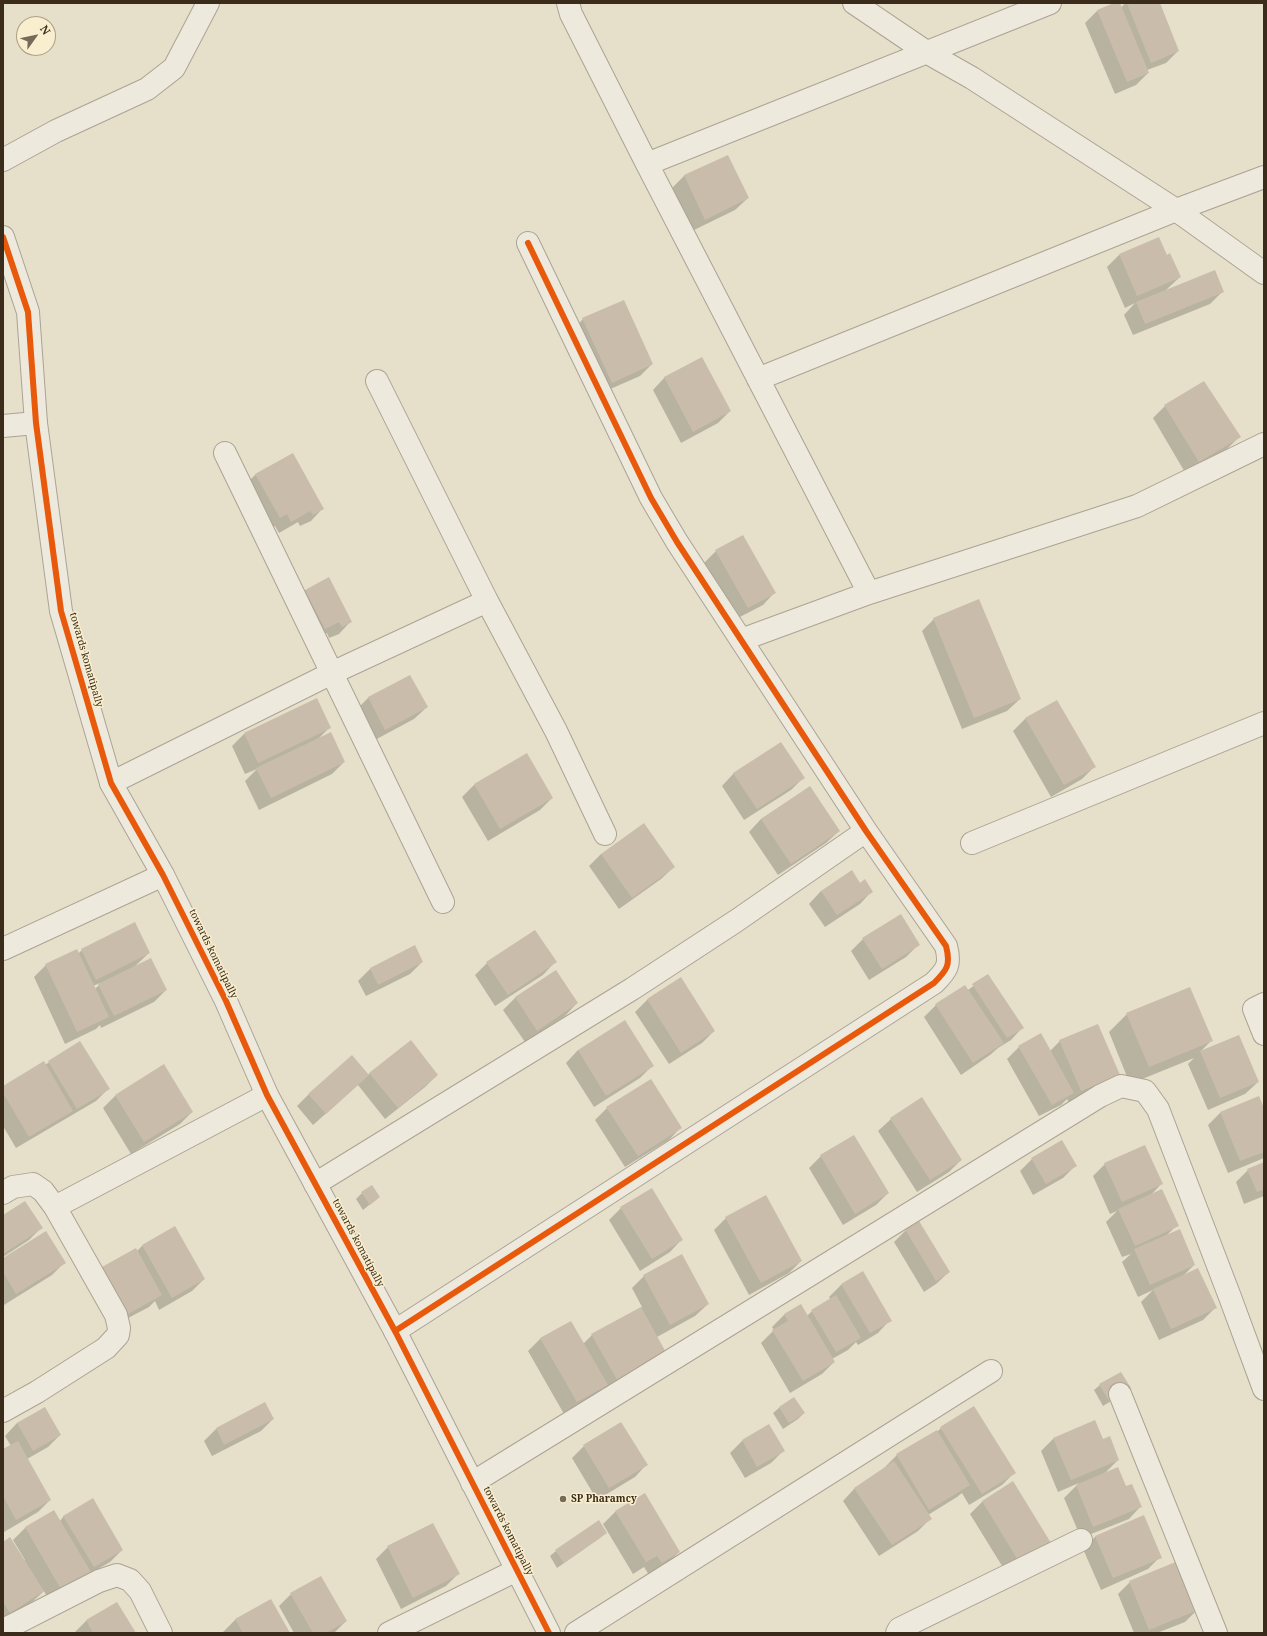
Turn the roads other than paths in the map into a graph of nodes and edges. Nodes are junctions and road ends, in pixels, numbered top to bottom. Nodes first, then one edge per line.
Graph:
1 (208, 3) edge
2 (568, 3) edge
3 (854, 3) edge
4 (1050, 3) edge
5 (928, 53) junction
6 (3, 160) edge
7 (647, 164) junction
8 (1264, 177) edge
9 (1176, 210) junction
10 (3, 237) edge
11 (528, 243) dead end
12 (1264, 273) edge
13 (758, 379) junction
14 (377, 381) dead end
15 (36, 423) junction
16 (3, 426) edge
17 (1264, 444) edge
18 (225, 453) dead end
19 (868, 593) junction
20 (487, 601) junction
21 (741, 640) junction
22 (332, 673) junction
23 (1264, 723) edge
24 (111, 783) junction
25 (866, 831) junction
26 (605, 834) dead end
27 (972, 843) dead end
28 (163, 875) junction
29 (443, 902) dead end
30 (3, 949) edge
31 (1264, 1004) edge
32 (1264, 1034) edge
33 (267, 1095) junction
34 (315, 1184) junction
35 (3, 1193) edge
36 (55, 1207) junction
37 (395, 1331) junction
38 (991, 1371) dead end
39 (1264, 1389) edge
40 (1120, 1394) dead end
41 (3, 1411) edge
42 (472, 1483) junction
43 (1081, 1540) dead end
44 (517, 1570) junction
45 (3, 1630) edge
46 (161, 1633) edge
47 (389, 1633) edge
48 (549, 1633) edge
49 (576, 1633) edge
50 (897, 1633) edge
51 (1216, 1633) edge

1 - 6 street
2 - 7 street
3 - 5 street
4 - 5 street
5 - 7 street
5 - 9 street
7 - 13 street
8 - 9 street
9 - 12 street
9 - 13 street
10 - 15 street, towards komatipally
11 - 21 street
13 - 19 street
14 - 20 street
15 - 16 street
15 - 24 street, towards komatipally
17 - 19 street
18 - 22 street
19 - 21 street
20 - 22 street
20 - 26 street
21 - 25 street
22 - 24 street
22 - 29 street
23 - 27 street
24 - 28 street, towards komatipally
25 - 34 street
25 - 37 street
28 - 30 street
28 - 33 street, towards komatipally
31 - 32 street
33 - 34 street, towards komatipally
33 - 36 street
34 - 37 street, towards komatipally
35 - 36 street
36 - 41 street
37 - 42 street, towards komatipally
38 - 49 street
39 - 42 street
40 - 51 street
42 - 44 street, towards komatipally
43 - 50 street
44 - 47 street
44 - 48 street, towards komatipally
45 - 46 street

